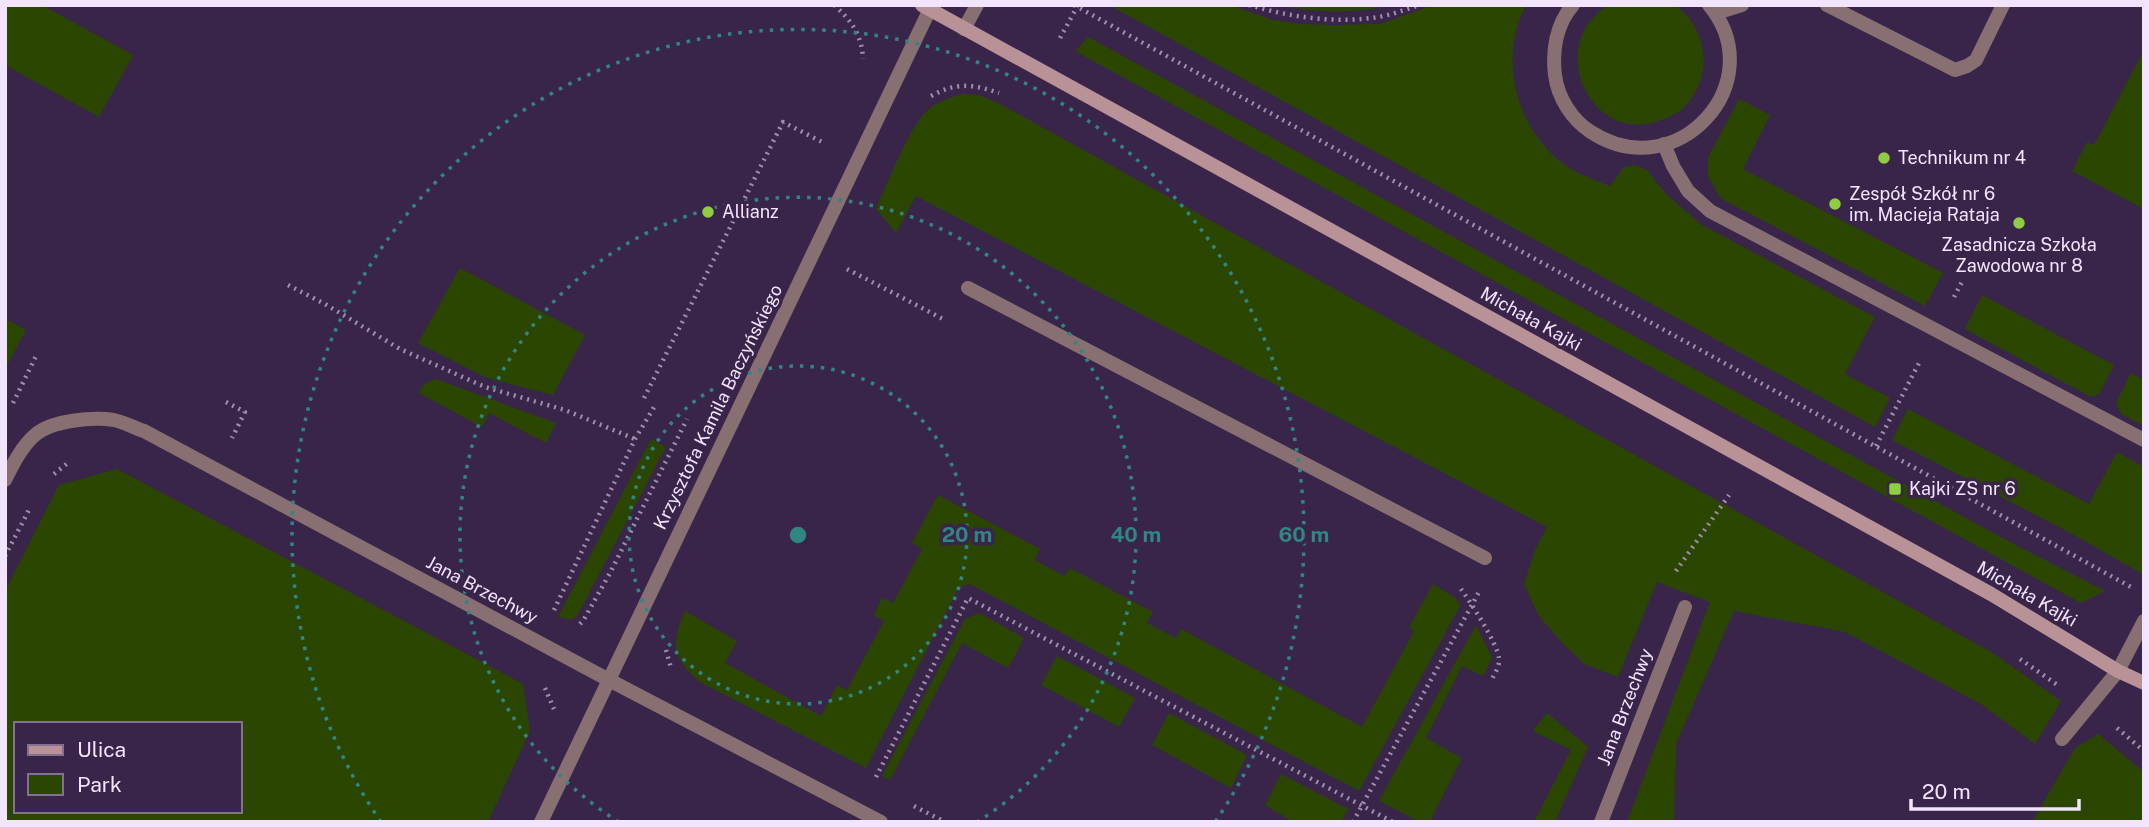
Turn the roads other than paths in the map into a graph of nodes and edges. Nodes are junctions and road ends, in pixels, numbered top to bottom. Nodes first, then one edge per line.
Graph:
1 (977, 5) edge
2 (1573, 5) edge
3 (1742, 5) edge
4 (1827, 5) edge
5 (2003, 5) edge
6 (926, 7) edge
7 (1712, 9) edge
8 (964, 29) junction
9 (1664, 144) junction
10 (968, 288) dead end
11 (2144, 440) edge
12 (5, 480) edge
13 (1485, 558) dead end
14 (1685, 607) dead end
15 (2144, 621) edge
16 (2118, 671) junction
17 (609, 680) junction
18 (2144, 683) edge
19 (2144, 694) edge
20 (2062, 739) dead end
21 (541, 822) edge
22 (881, 822) edge
23 (1601, 822) edge

1 - 8 street
2 - 9 street
3 - 7 street
4 - 5 street
6 - 8 street, Michała Kajki
6 - 17 street, Krzysztofa Kamila Baczyńskiego
7 - 9 street
8 - 16 street, Michała Kajki
9 - 11 street
10 - 13 street
12 - 17 street, Jana Brzechwy
14 - 23 street, Jana Brzechwy
15 - 16 street
16 - 18 street, Michała Kajki
16 - 19 street, Michała Kajki
16 - 20 street
17 - 21 street, Krzysztofa Kamila Baczyńskiego
17 - 22 street, Jana Brzechwy

